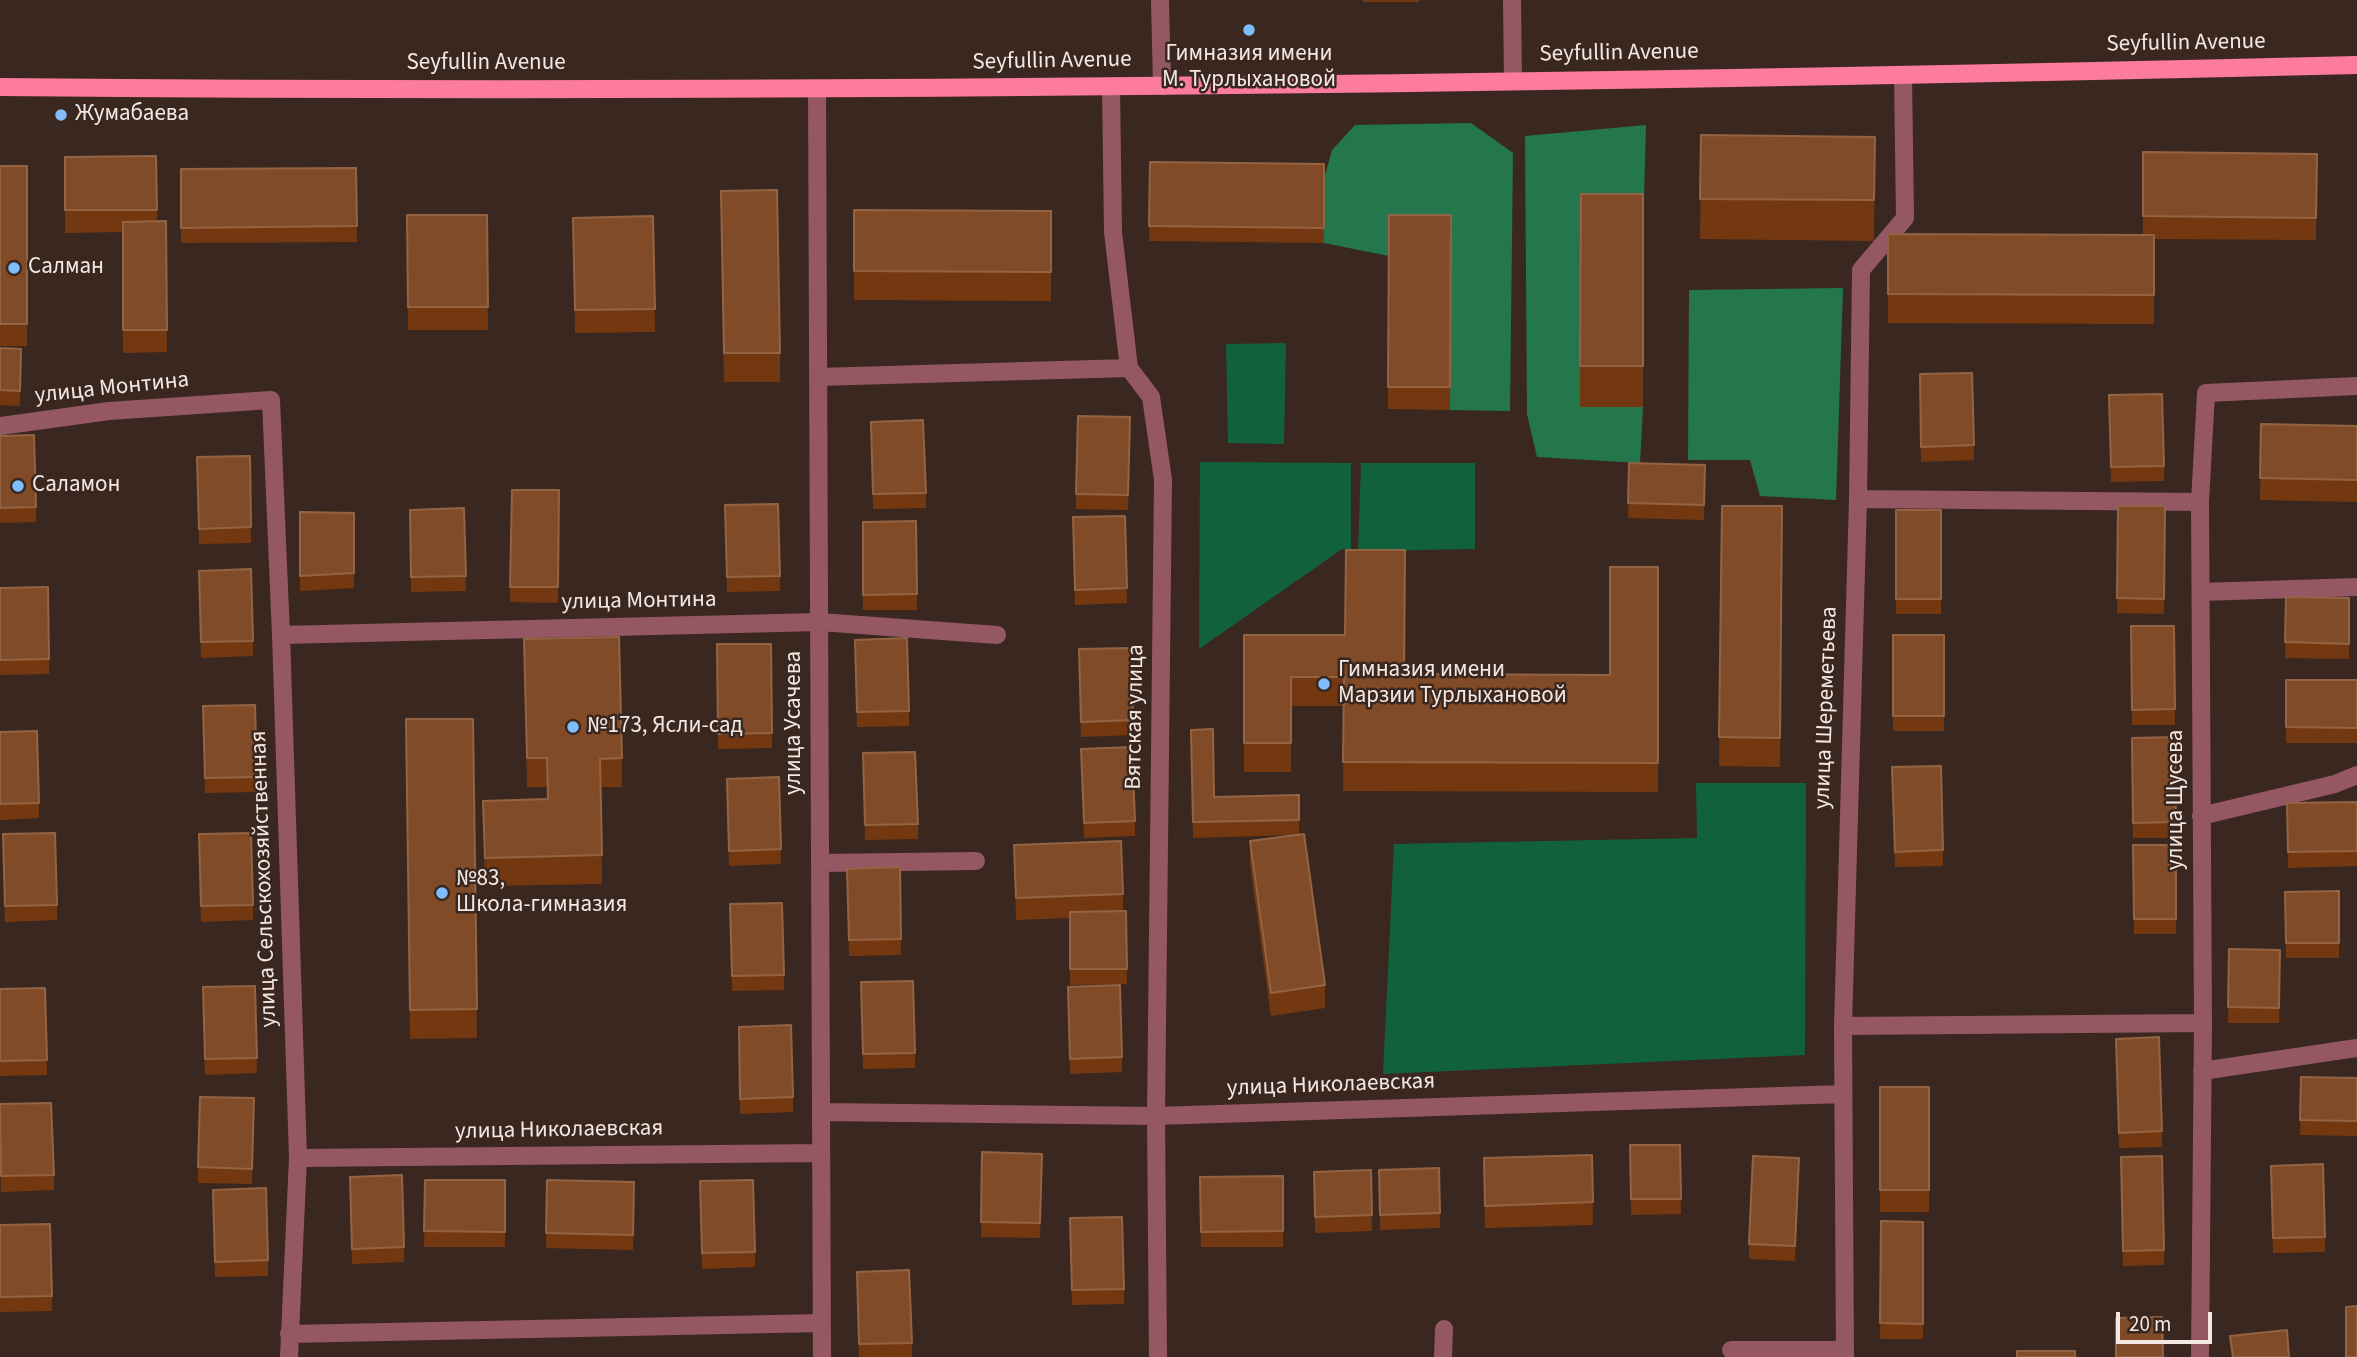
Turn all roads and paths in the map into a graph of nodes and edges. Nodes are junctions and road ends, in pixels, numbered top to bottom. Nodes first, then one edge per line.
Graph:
1 (1160, 0) edge
2 (1512, 0) edge
3 (2357, 65) edge
4 (1903, 76) junction
5 (1513, 80) junction
6 (1162, 86) junction
7 (0, 87) edge
8 (1111, 87) junction
9 (817, 89) junction
10 (1129, 368) junction
11 (818, 377) junction
12 (2357, 386) edge
13 (271, 400) joint
14 (0, 426) edge
15 (1858, 499) junction
16 (2200, 502) junction
17 (2357, 587) edge
18 (2201, 592) junction
19 (820, 622) junction
20 (281, 635) junction
21 (997, 635) dead end
22 (2357, 775) edge
23 (2202, 816) junction
24 (976, 861) dead end
25 (821, 863) junction
26 (2203, 1023) junction
27 (1843, 1026) junction
28 (2357, 1048) edge
29 (2202, 1071) junction
30 (1843, 1094) junction
31 (821, 1112) junction
32 (1156, 1116) junction
33 (821, 1153) junction
34 (298, 1158) junction
35 (822, 1323) junction
36 (1444, 1329) dead end
37 (289, 1334) junction
38 (1731, 1350) dead end
39 (1845, 1354) edge
40 (289, 1357) edge
41 (822, 1357) edge
42 (1158, 1357) edge
43 (1443, 1357) edge
44 (2200, 1357) edge

1 - 6 street
2 - 5 street
3 - 4 main road, Seyfullin Avenue
4 - 5 main road, Seyfullin Avenue
4 - 15 street, улица Шереметьева
5 - 6 main road, Seyfullin Avenue
6 - 8 main road, Seyfullin Avenue
7 - 9 main road, Seyfullin Avenue
8 - 9 main road, Seyfullin Avenue
8 - 10 street
9 - 11 street, улица Усачева
10 - 11 street
10 - 32 street, Вятская улица
11 - 19 street, улица Усачева
12 - 16 street, улица Щусева
13 - 14 street, улица Монтина
13 - 20 street, улица Сельскохозяйственная
15 - 16 street
15 - 27 street, улица Шереметьева
16 - 18 street, улица Щусева
17 - 18 street
18 - 23 street, улица Щусева
19 - 20 street, улица Монтина
19 - 21 street, улица Монтина
19 - 25 street, улица Усачева
20 - 34 street, улица Сельскохозяйственная
22 - 23 street
23 - 26 street, улица Щусева
24 - 25 street
25 - 31 street, улица Усачева
26 - 27 street
26 - 29 street, улица Щусева
27 - 30 street, улица Шереметьева
28 - 29 street
29 - 44 street, улица Щусева
30 - 32 street, улица Николаевская
30 - 39 street, улица Шереметьева
31 - 32 street, улица Николаевская
31 - 33 street, улица Усачева
32 - 42 street, Вятская улица
33 - 34 street, улица Николаевская
33 - 35 street, улица Усачева
34 - 37 street, улица Сельскохозяйственная
35 - 37 street
35 - 41 street, улица Усачева
36 - 43 street
37 - 40 street, улица Сельскохозяйственная
38 - 39 street

